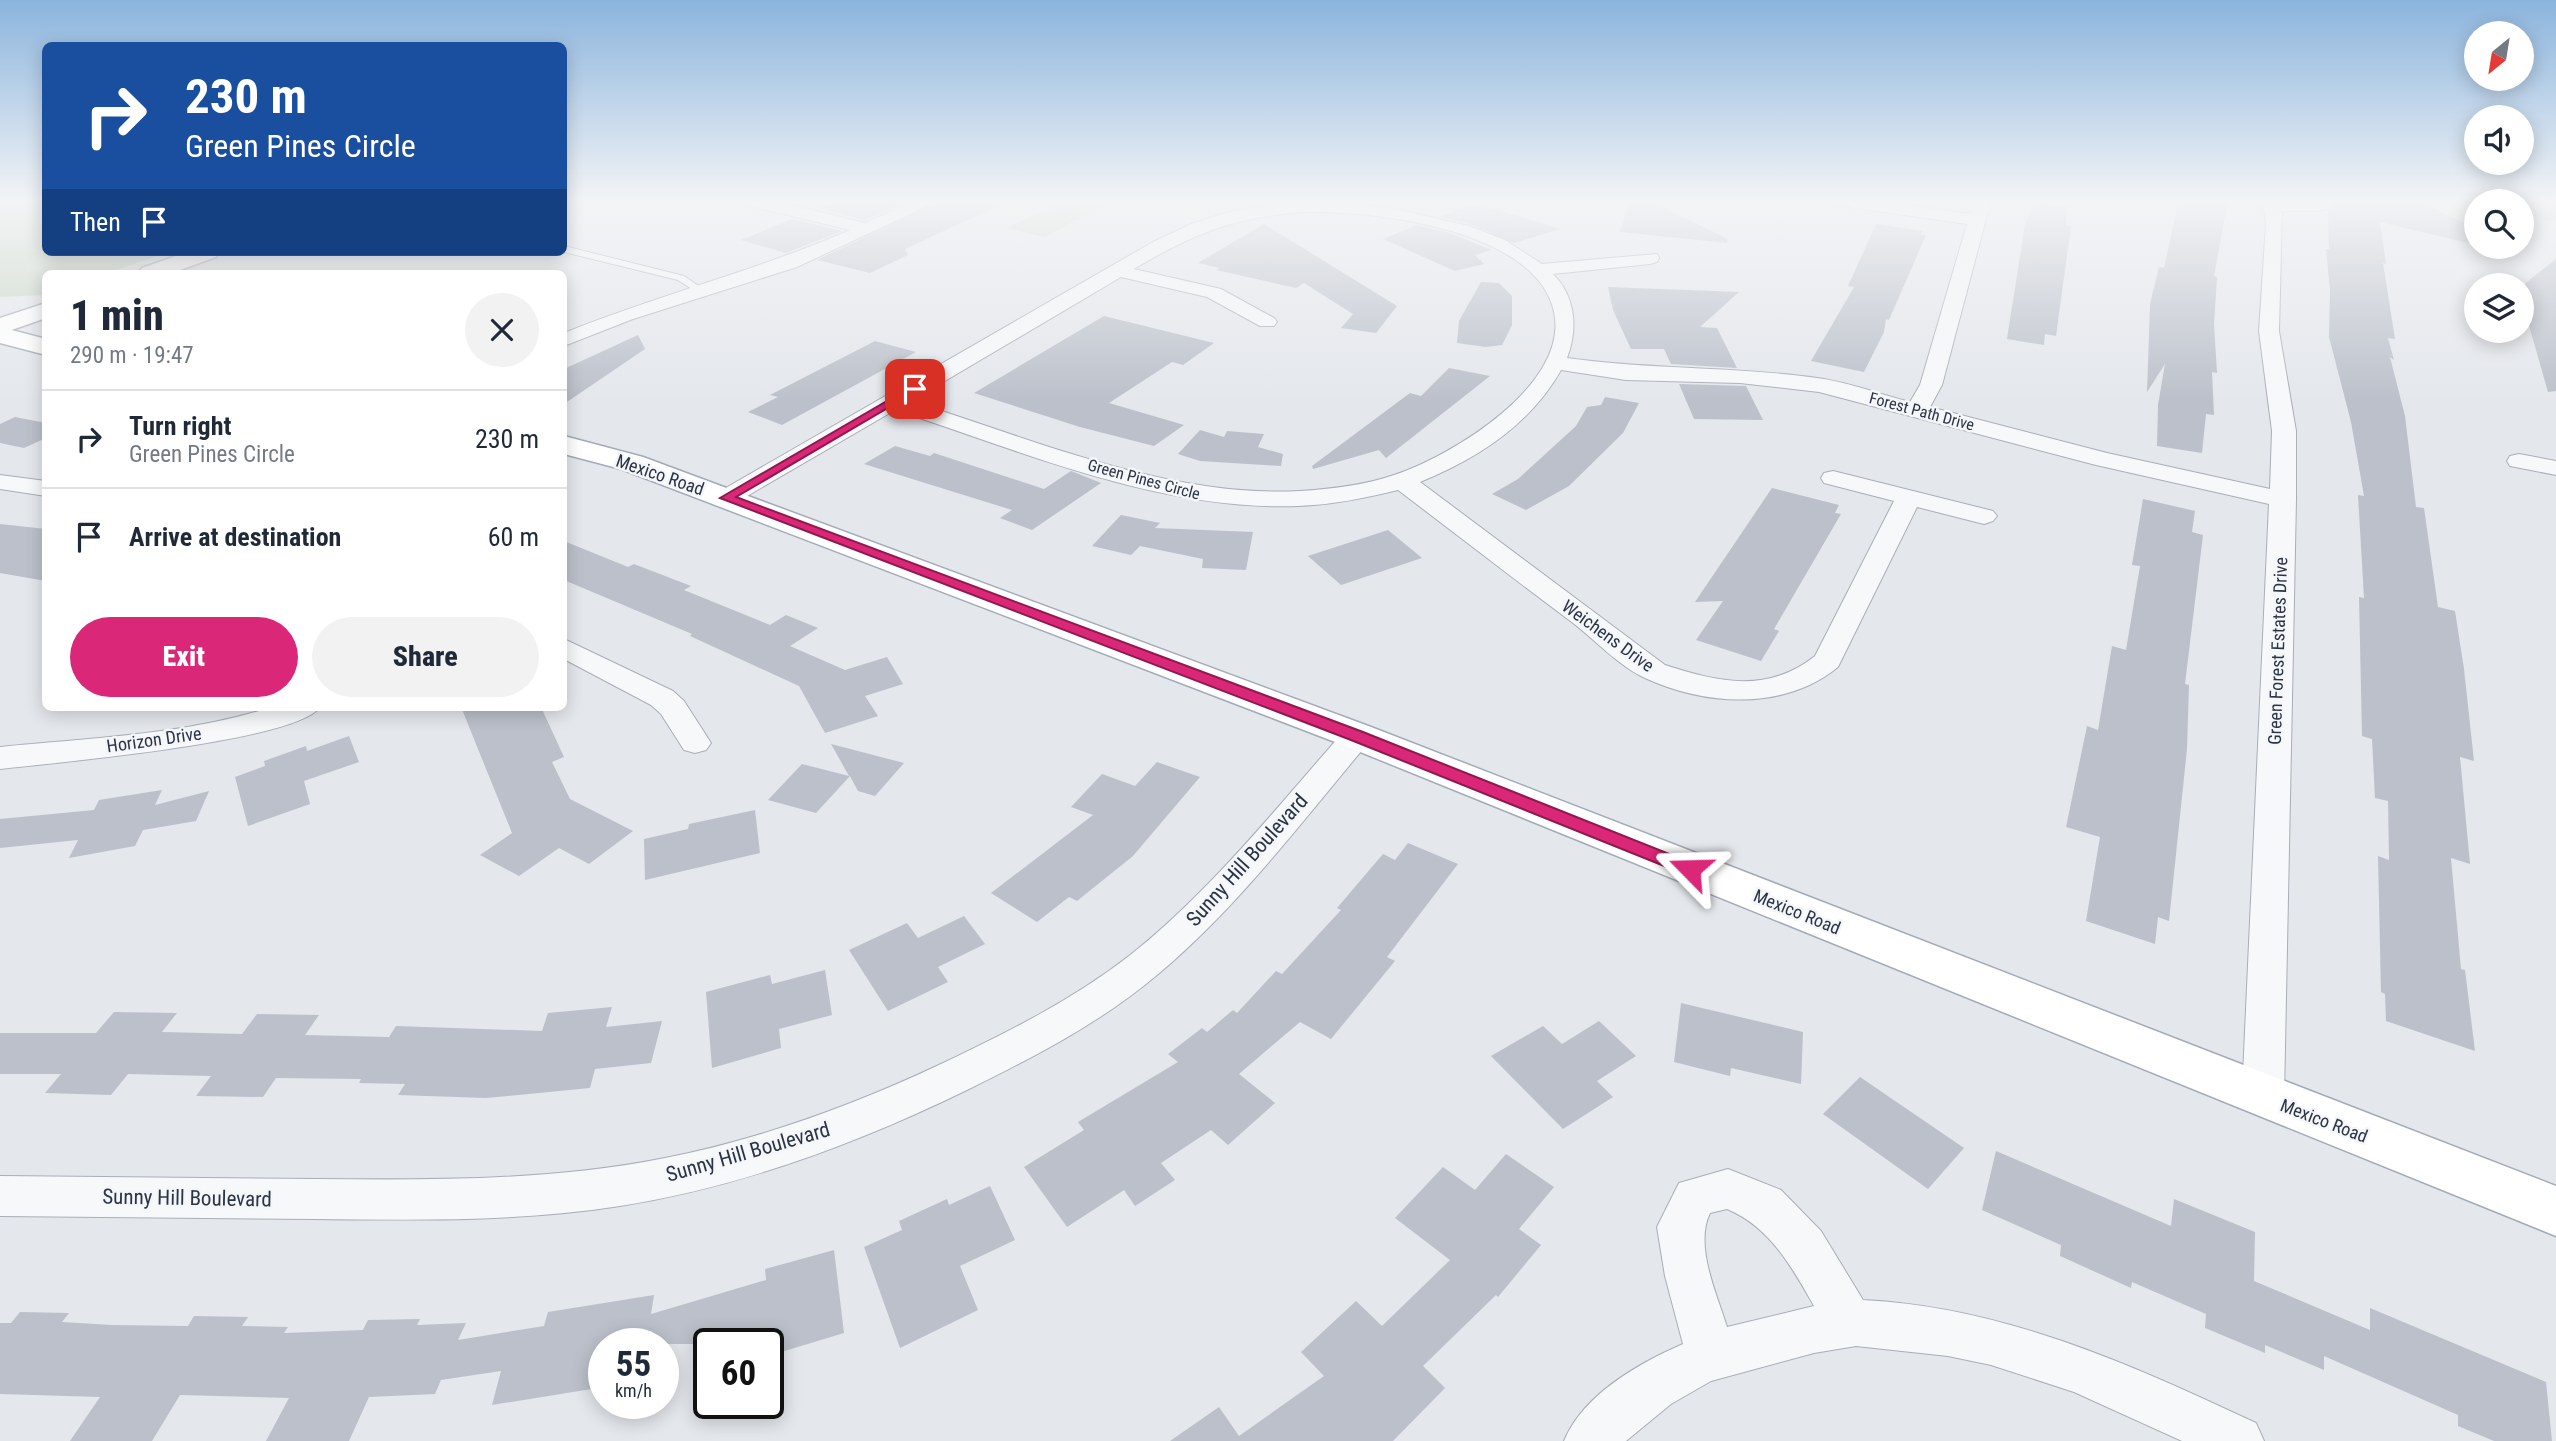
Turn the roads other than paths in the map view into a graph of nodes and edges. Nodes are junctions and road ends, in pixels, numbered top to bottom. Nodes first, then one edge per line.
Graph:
1 (638, 267) edge
2 (777, 267) edge
3 (1127, 267) edge
4 (1533, 267) edge
5 (1571, 267) edge
6 (1964, 267) edge
7 (2273, 267) edge
8 (1120, 271) junction
9 (1539, 271) junction
10 (701, 291) junction
11 (42, 311) edge
12 (1267, 322) dead end
13 (0, 326) edge
14 (0, 335) edge
15 (567, 336) edge
16 (42, 346) edge
17 (1554, 363) junction
18 (892, 402) junction
19 (1917, 410) junction
20 (567, 446) edge
21 (2518, 461) dead end
22 (2556, 468) edge
23 (1833, 478) dead end
24 (1404, 482) junction
25 (3, 484) edge
26 (42, 489) edge
27 (1909, 497) junction
28 (726, 498) junction
29 (2283, 499) junction
30 (1984, 516) dead end
31 (567, 650) edge
32 (292, 711) edge
33 (1357, 736) junction
34 (695, 743) dead end
35 (0, 758) edge
36 (2263, 1097) junction
37 (0, 1196) edge
38 (2556, 1211) edge
39 (1850, 1323) junction
40 (1711, 1355) junction
41 (1590, 1441) edge
42 (2238, 1441) edge

1 - 10 lane
2 - 10 street
3 - 8 street, Green Pines Circle
4 - 9 street, Green Pines Circle
5 - 9 street
6 - 19 street
7 - 29 street, Green Forest Estates Drive
8 - 12 street
8 - 18 street, Green Pines Circle
9 - 17 street, Green Pines Circle
10 - 15 street
11 - 13 main road
14 - 16 main road
17 - 19 street, Forest Path Drive
17 - 24 street, Green Pines Circle
18 - 24 street, Green Pines Circle
18 - 28 street, Green Pines Circle
19 - 29 street, Forest Path Drive
20 - 28 main road, Mexico Road
21 - 22 street
23 - 27 street
24 - 27 street, Weichens Drive
25 - 26 street
27 - 30 street
28 - 33 main road, Mexico Road
29 - 36 street, Green Forest Estates Drive
31 - 34 street
32 - 35 street, Horizon Drive
33 - 36 main road, Mexico Road
33 - 37 street, Sunny Hill Boulevard
36 - 38 main road, Mexico Road
39 - 40 street
39 - 40 street
39 - 42 street
40 - 41 street

